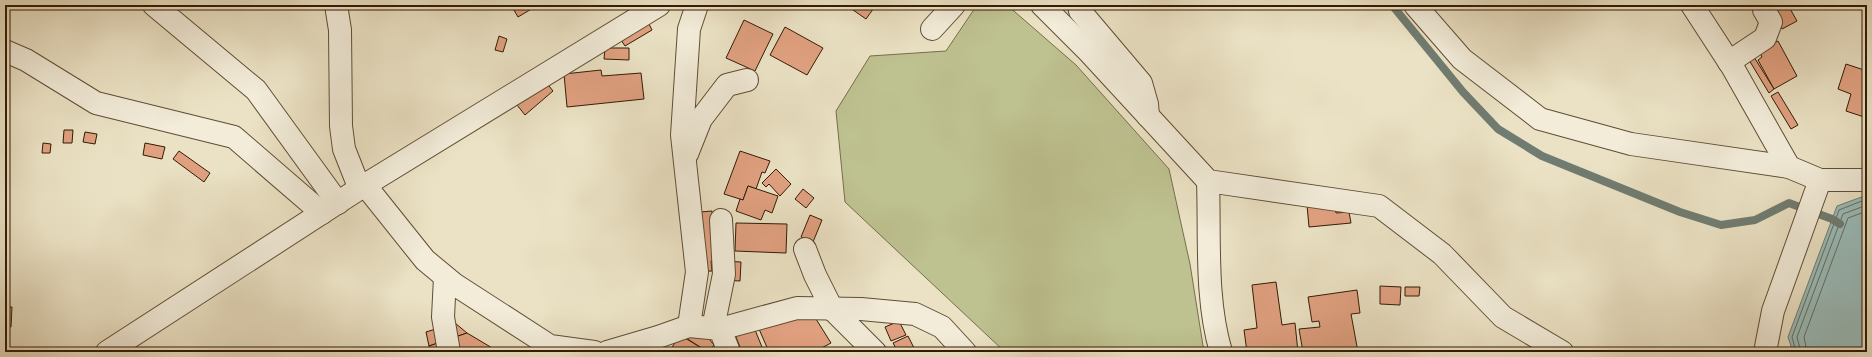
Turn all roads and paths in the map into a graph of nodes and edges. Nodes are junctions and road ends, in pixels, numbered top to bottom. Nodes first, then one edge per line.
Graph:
1 (154, 5) edge
2 (336, 5) edge
3 (659, 5) edge
4 (697, 5) edge
5 (954, 5) edge
6 (1042, 5) edge
7 (1415, 5) edge
8 (1692, 5) edge
9 (1078, 7) edge
10 (1764, 10) dead end
11 (932, 29) dead end
12 (5, 51) edge
13 (1729, 62) junction
14 (747, 80) dead end
15 (1148, 116) junction
16 (685, 161) junction
17 (1789, 167) junction
18 (1820, 180) junction
19 (1867, 180) edge
20 (1208, 181) junction
21 (365, 185) junction
22 (330, 208) junction
23 (721, 220) dead end
24 (805, 249) dead end
25 (445, 277) junction
26 (832, 309) junction
27 (689, 326) junction
28 (717, 328) junction
29 (645, 346) edge
30 (107, 352) edge
31 (449, 352) edge
32 (594, 352) edge
33 (607, 352) edge
34 (729, 352) edge
35 (875, 352) edge
36 (965, 352) edge
37 (1221, 352) edge
38 (1562, 352) edge
39 (1765, 352) edge

1 - 22 street
2 - 21 street
3 - 21 street
4 - 16 street
5 - 11 street
6 - 15 street
7 - 17 street
8 - 13 street
9 - 15 street
10 - 13 street
12 - 22 street
13 - 17 street
14 - 16 street
15 - 20 street
16 - 27 street
17 - 18 street
18 - 19 street
18 - 39 street
20 - 37 street
20 - 38 street
21 - 22 street
21 - 25 street
22 - 30 street
23 - 28 street
24 - 26 street
25 - 31 street
25 - 32 street
26 - 28 street
26 - 35 street
26 - 36 street
27 - 28 street
27 - 29 street
28 - 34 street
29 - 33 street

